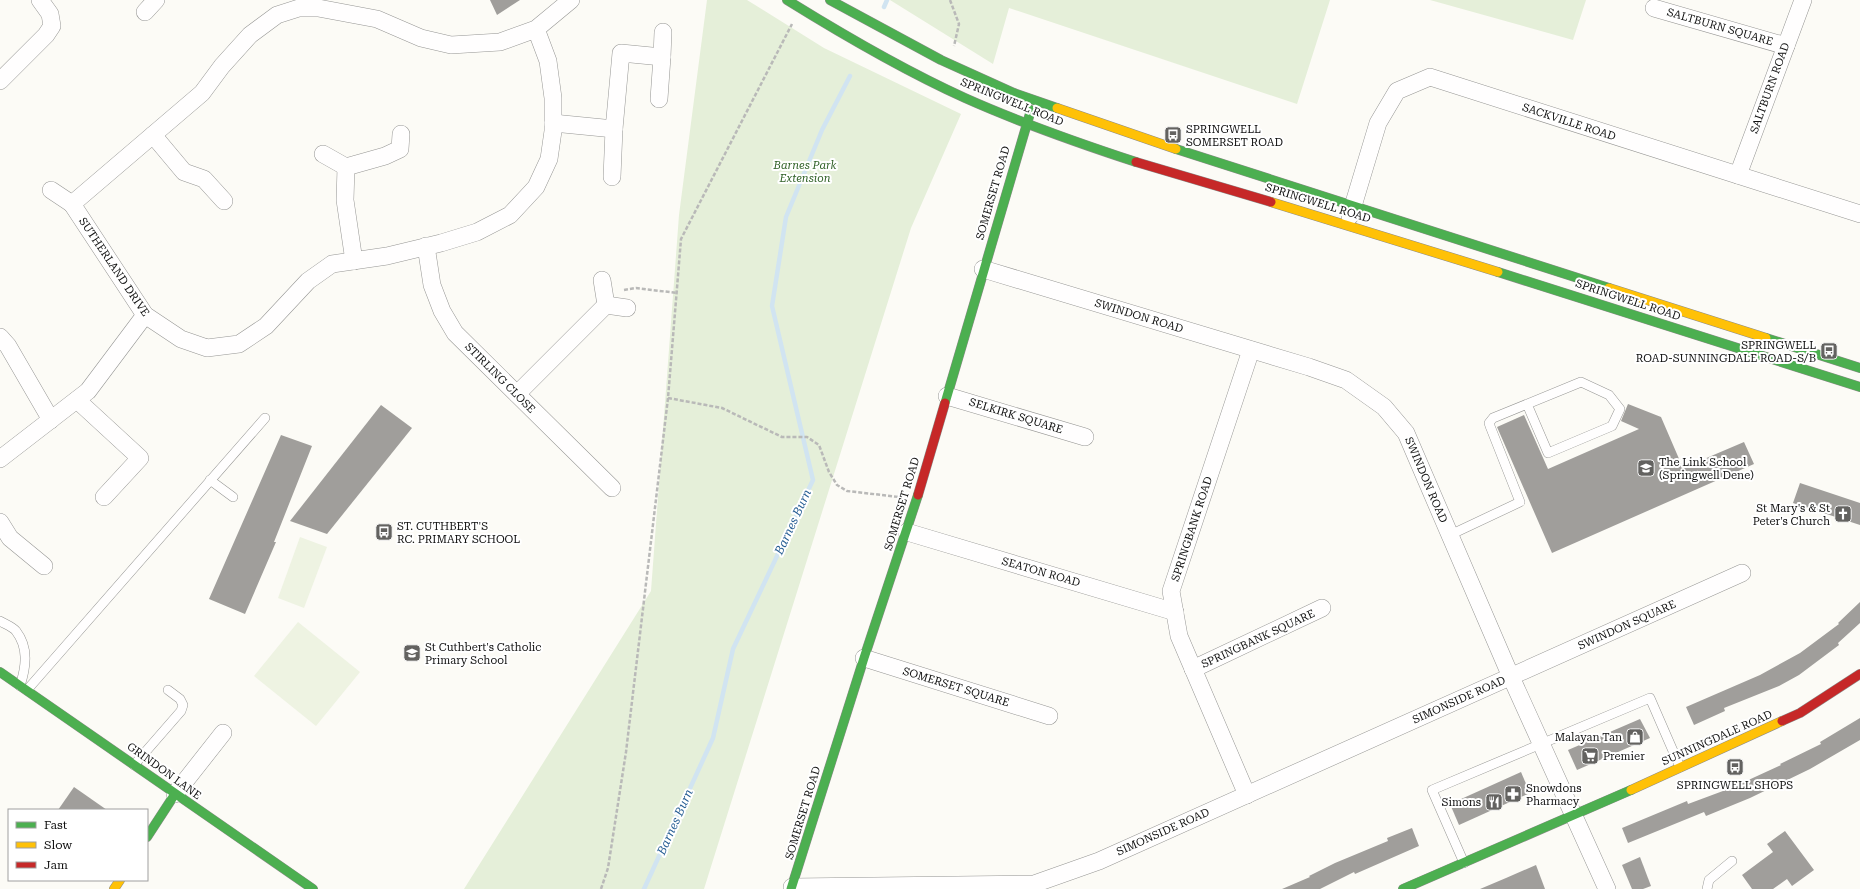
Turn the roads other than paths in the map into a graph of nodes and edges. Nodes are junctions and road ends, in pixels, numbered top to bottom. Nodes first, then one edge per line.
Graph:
1 (40, 0) edge
2 (571, 0) edge
3 (787, 0) edge
4 (830, 0) edge
5 (1803, 0) edge
6 (318, 4) edge
7 (1654, 8) dead end
8 (536, 29) junction
9 (664, 32) dead end
10 (1786, 46) junction
11 (662, 57) junction
12 (0, 81) edge
13 (659, 100) dead end
14 (1035, 101) junction
15 (553, 123) junction
16 (1026, 124) junction
17 (614, 129) junction
18 (401, 134) dead end
19 (153, 135) junction
20 (323, 154) dead end
21 (346, 167) junction
22 (1738, 175) junction
23 (612, 177) dead end
24 (51, 190) dead end
25 (224, 202) dead end
26 (72, 204) junction
27 (1353, 206) junction
28 (1860, 214) edge
29 (1347, 225) junction
30 (426, 246) junction
31 (354, 261) junction
32 (983, 269) junction
33 (627, 308) dead end
34 (145, 315) junction
35 (0, 337) edge
36 (1251, 350) junction
37 (1860, 368) edge
38 (1860, 387) edge
39 (516, 394) junction
40 (947, 396) junction
41 (77, 400) junction
42 (1527, 404) junction
43 (265, 418) dead end
44 (51, 420) junction
45 (1085, 437) dead end
46 (0, 459) edge
47 (210, 480) junction
48 (612, 488) dead end
49 (104, 497) dead end
50 (233, 497) dead end
51 (0, 522) edge
52 (907, 532) junction
53 (1450, 535) junction
54 (44, 566) dead end
55 (1742, 573) dead end
56 (1322, 608) dead end
57 (1175, 612) junction
58 (0, 621) edge
59 (864, 658) junction
60 (1193, 669) junction
61 (0, 672) edge
62 (1860, 674) edge
63 (1511, 677) junction
64 (23, 688) junction
65 (168, 690) dead end
66 (1049, 716) dead end
67 (223, 733) dead end
68 (1541, 743) junction
69 (134, 765) junction
70 (1680, 767) junction
71 (174, 794) junction
72 (1247, 795) junction
73 (1574, 816) junction
74 (148, 835) edge
75 (1732, 861) dead end
76 (1464, 863) junction
77 (792, 888) edge
78 (314, 889) edge
79 (1403, 889) edge
80 (1607, 889) edge
81 (1707, 889) edge

1 - 12 street
2 - 8 street
3 - 16 main road, SPRINGWELL ROAD
4 - 14 main road, SPRINGWELL ROAD
5 - 10 street, SALTBURN ROAD
6 - 8 street
6 - 19 street
7 - 10 street, SALTBURN SQUARE
8 - 15 street, SUTHERLAND DRIVE
9 - 11 street
10 - 22 street, SALTBURN ROAD
11 - 13 street
11 - 17 street
14 - 16 main road, SOMERSET ROAD
14 - 27 main road, SPRINGWELL ROAD
15 - 17 street
15 - 30 street, SUTHERLAND DRIVE
16 - 29 main road, SPRINGWELL ROAD
16 - 32 main road, SOMERSET ROAD
17 - 23 street
18 - 21 street
19 - 25 street
19 - 26 street
20 - 21 street
21 - 31 street
22 - 27 street, SACKVILLE ROAD
22 - 28 street, SACKVILLE ROAD
24 - 26 street
26 - 34 street, SUTHERLAND DRIVE
27 - 29 street, SACKVILLE ROAD
27 - 37 main road, SPRINGWELL ROAD
29 - 38 main road, SPRINGWELL ROAD
30 - 31 street, SUTHERLAND DRIVE
30 - 39 street, STIRLING CLOSE
31 - 34 street, SUTHERLAND DRIVE
32 - 36 street, SWINDON ROAD
32 - 40 main road, SOMERSET ROAD
33 - 39 street
34 - 41 street
35 - 44 street
36 - 53 street, SWINDON ROAD
36 - 57 street, SPRINGBANK ROAD
39 - 48 street, STIRLING CLOSE
40 - 45 street, SELKIRK SQUARE
40 - 52 main road, SOMERSET ROAD
41 - 44 street
41 - 49 street
42 - 42 lane
42 - 53 lane
43 - 47 lane
44 - 46 street
47 - 50 lane
47 - 64 lane
51 - 54 street
52 - 57 street, SEATON ROAD
52 - 59 main road, SOMERSET ROAD
53 - 63 street, SWINDON ROAD
55 - 63 street, SWINDON SQUARE
56 - 60 street, SPRINGBANK SQUARE
57 - 60 street, SPRINGBANK ROAD
58 - 64 lane
59 - 66 street, SOMERSET SQUARE
59 - 77 main road, SOMERSET ROAD
60 - 72 street, SPRINGBANK ROAD
61 - 64 main road, GRINDON LANE
62 - 70 main road, SUNNINGDALE ROAD
63 - 68 street, SWINDON ROAD
63 - 72 street, SIMONSIDE ROAD
64 - 69 main road, GRINDON LANE
65 - 69 lane
67 - 71 street
68 - 70 lane
68 - 73 street, SWINDON ROAD
68 - 76 lane
69 - 71 main road, GRINDON LANE
70 - 73 main road, SUNNINGDALE ROAD
71 - 74 main road
71 - 78 main road, GRINDON LANE
72 - 77 street, SIMONSIDE ROAD
73 - 76 main road, SUNNINGDALE ROAD
73 - 80 street, SWINDON ROAD
75 - 81 lane
76 - 79 main road, SUNNINGDALE ROAD

